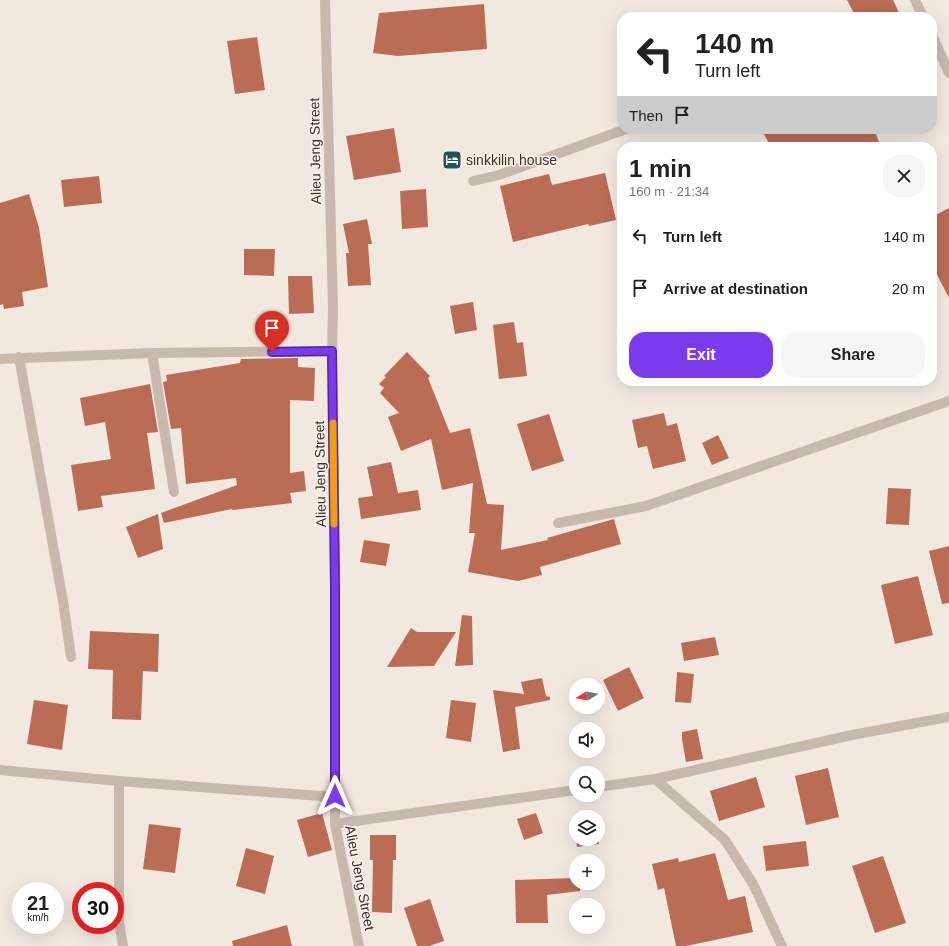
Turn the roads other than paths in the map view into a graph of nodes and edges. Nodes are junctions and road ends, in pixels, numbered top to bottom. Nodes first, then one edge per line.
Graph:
1 (325, 0) edge
2 (915, 0) edge
3 (921, 12) edge
4 (937, 46) edge
5 (949, 73) edge
6 (617, 132) edge
7 (473, 181) dead end
8 (332, 351) junction
9 (152, 353) junction
10 (18, 357) junction
11 (0, 359) edge
12 (949, 401) edge
13 (174, 492) dead end
14 (558, 523) dead end
15 (71, 657) dead end
16 (949, 717) edge
17 (0, 770) edge
18 (655, 779) junction
19 (119, 781) junction
20 (605, 786) edge
21 (569, 791) edge
22 (335, 796) junction
23 (335, 824) junction
24 (123, 946) edge
25 (358, 946) edge
26 (782, 946) edge

1 - 8 street, Alieu Jeng Street
2 - 3 street
4 - 5 street
6 - 7 street
8 - 9 street
8 - 22 street, Alieu Jeng Street
9 - 10 street
9 - 13 street
10 - 11 street
10 - 15 street
12 - 14 street
16 - 18 street
17 - 19 street
18 - 20 street
18 - 26 street
19 - 22 street
19 - 24 street
21 - 23 street
22 - 23 street, Alieu Jeng Street
23 - 25 street, Alieu Jeng Street

